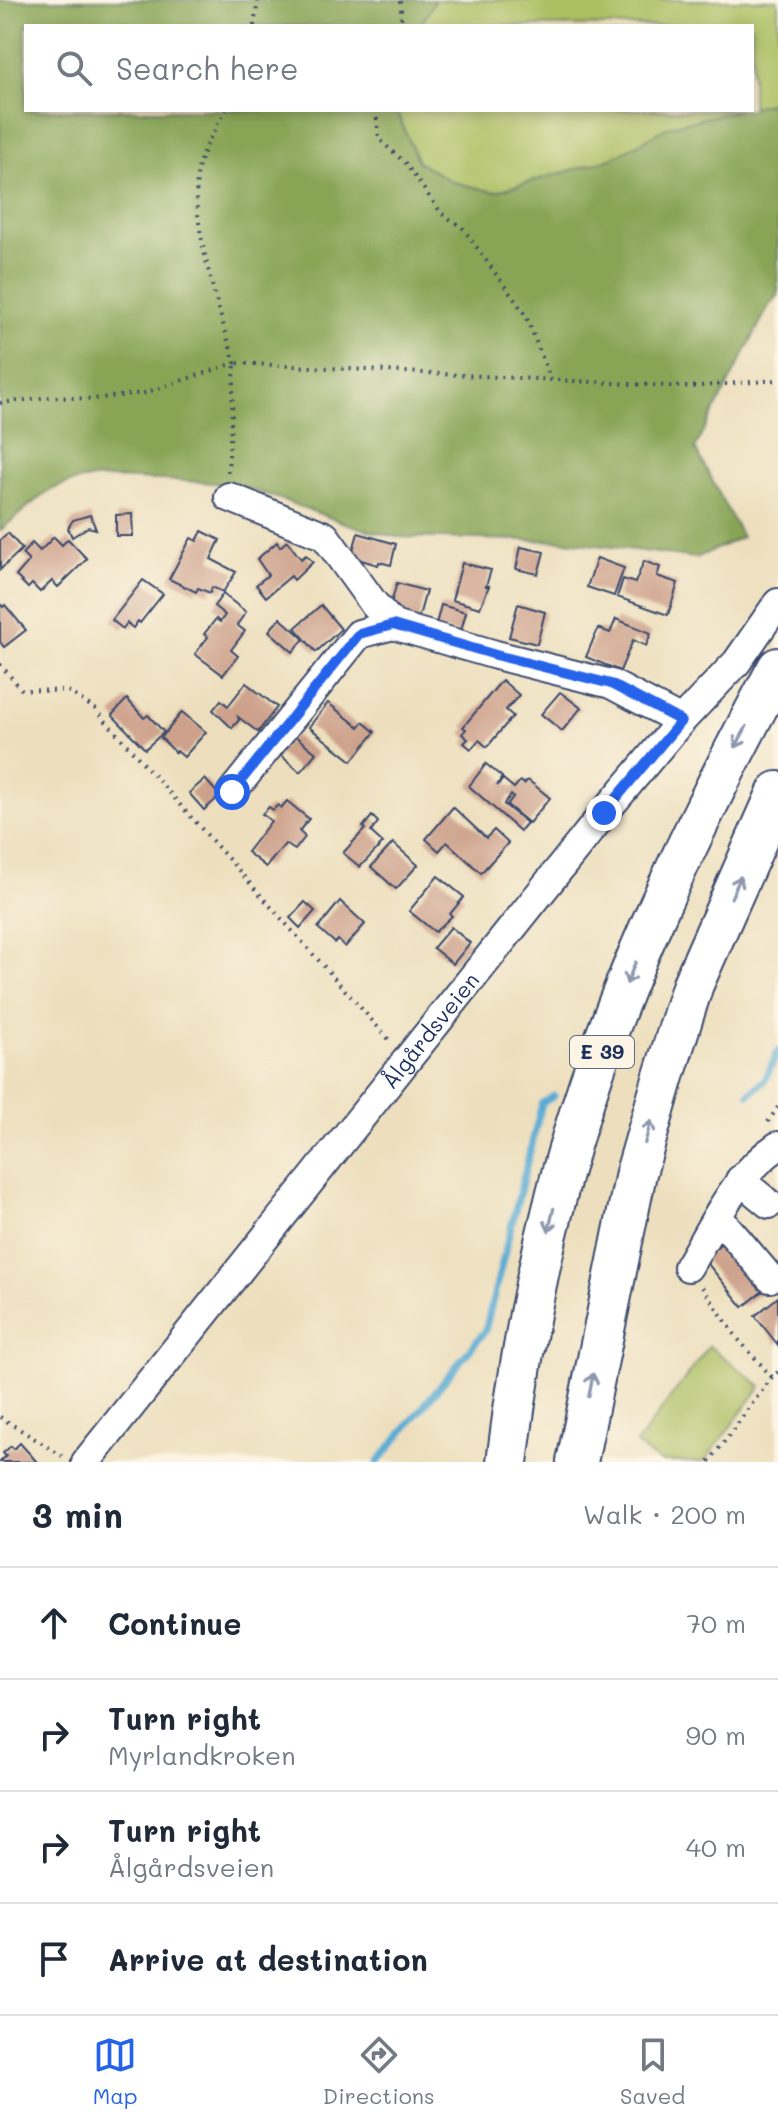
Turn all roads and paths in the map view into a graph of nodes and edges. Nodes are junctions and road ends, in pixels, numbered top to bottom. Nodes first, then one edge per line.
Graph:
1 (258, 0) edge
2 (400, 0) edge
3 (254, 24) edge
4 (399, 24) edge
5 (225, 112) edge
6 (376, 112) edge
7 (235, 363) junction
8 (551, 380) junction
9 (778, 380) edge
10 (0, 403) edge
11 (228, 487) joint
12 (778, 603) edge
13 (393, 625) junction
14 (0, 664) edge
15 (778, 668) edge
16 (681, 721) junction
17 (232, 792) dead end
18 (778, 792) edge
19 (408, 1058) junction
20 (778, 1146) edge
21 (740, 1180) junction
22 (769, 1204) dead end
23 (718, 1217) junction
24 (688, 1267) joint
25 (770, 1278) dead end
26 (776, 1375) edge
27 (0, 1417) edge
28 (71, 1462) edge
29 (86, 1462) edge
30 (507, 1462) edge
31 (577, 1462) edge
32 (709, 1462) edge

1 - 3 path
2 - 4 path
5 - 7 path
6 - 8 path
7 - 8 path
7 - 10 path
7 - 11 path
8 - 9 path
11 - 13 street
12 - 16 street, Ålgårdsveien
13 - 16 street
13 - 17 street
14 - 19 path
15 -> 30 highway, E 39
16 - 19 street, Ålgårdsveien
31 -> 18 highway, E 39
19 - 29 street, Ålgårdsveien
20 - 21 street
21 - 22 street
21 - 23 street
23 - 24 street
23 - 25 street
24 - 26 path
26 - 32 path
27 - 28 path

